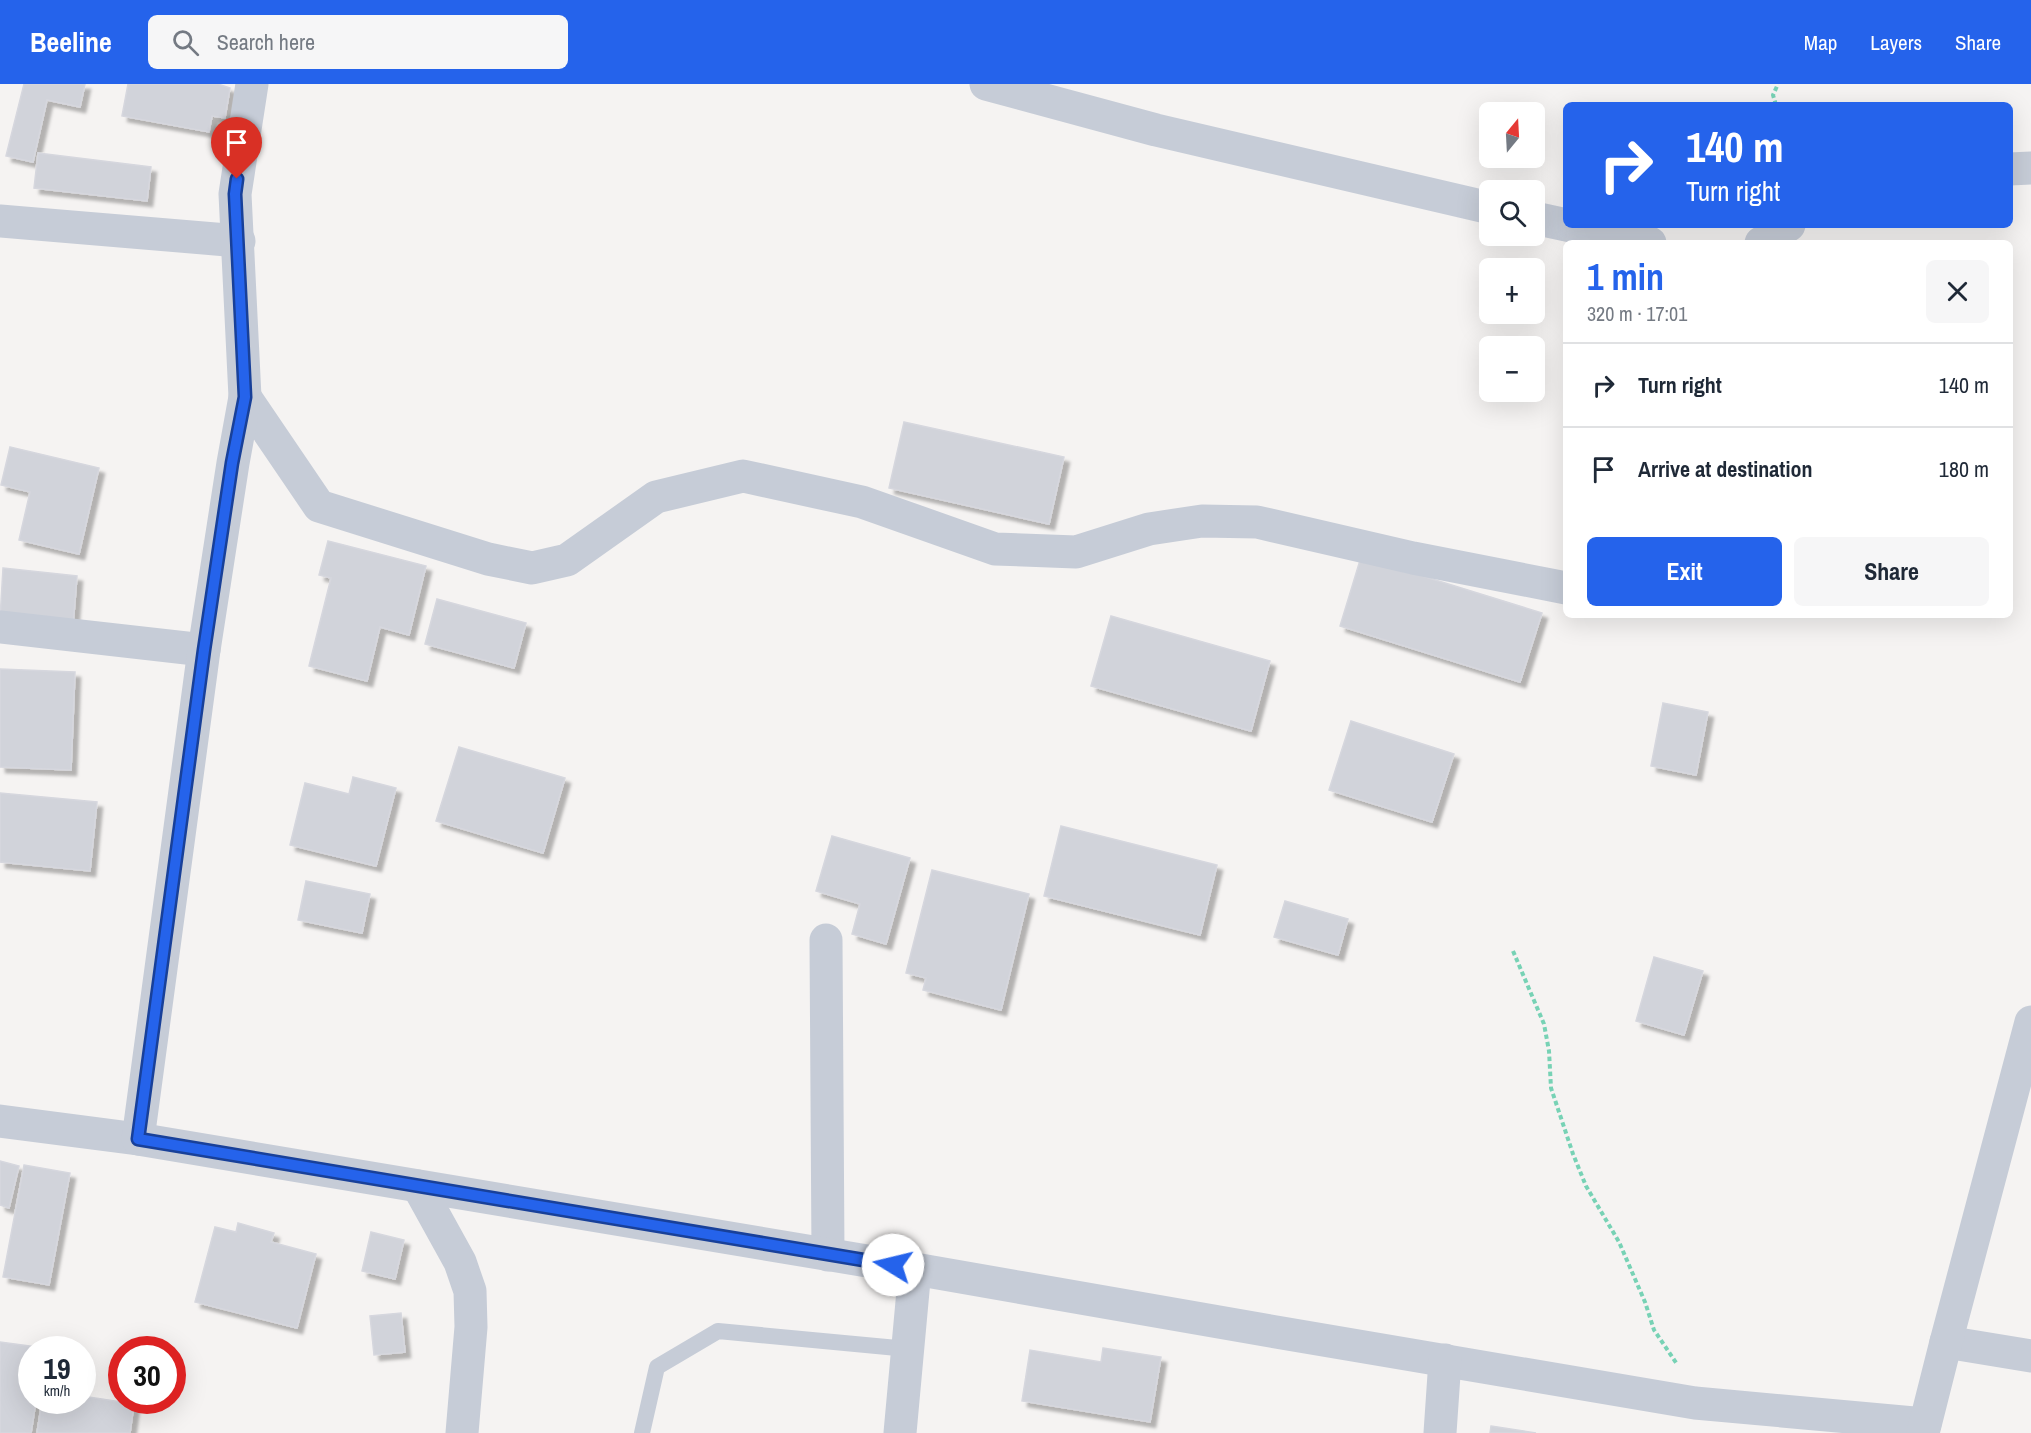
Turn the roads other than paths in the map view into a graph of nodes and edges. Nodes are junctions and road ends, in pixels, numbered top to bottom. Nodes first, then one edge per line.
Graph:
1 (252, 84) edge
2 (986, 84) edge
3 (2031, 168) edge
4 (2013, 169) edge
5 (1479, 205) edge
6 (1545, 220) edge
7 (0, 221) edge
8 (1563, 224) edge
9 (1580, 228) edge
10 (1784, 228) edge
11 (1636, 240) edge
12 (1766, 240) edge
13 (239, 241) junction
14 (245, 397) junction
15 (1563, 587) edge
16 (0, 627) edge
17 (204, 650) junction
18 (826, 940) dead end
19 (2031, 1022) edge
20 (0, 1121) edge
21 (138, 1139) junction
22 (418, 1186) junction
23 (828, 1255) junction
24 (915, 1269) junction
25 (1946, 1342) junction
26 (908, 1349) junction
27 (2031, 1356) edge
28 (1446, 1360) junction
29 (1924, 1429) edge
30 (462, 1433) edge
31 (642, 1433) edge
32 (900, 1433) edge
33 (1440, 1433) edge

1 - 13 street
2 - 5 street
3 - 4 street
6 - 8 street
7 - 13 street
9 - 11 street
10 - 12 street
13 - 14 street
14 - 15 street
14 - 17 street
16 - 17 street
17 - 21 street
18 - 23 street
19 - 25 street
20 - 21 street
21 - 22 street
22 - 23 street
22 - 30 street
23 - 24 street
24 - 26 street
24 - 28 street
25 - 27 street
25 - 29 street
26 - 31 lane
26 - 32 street
28 - 29 street
28 - 33 street

